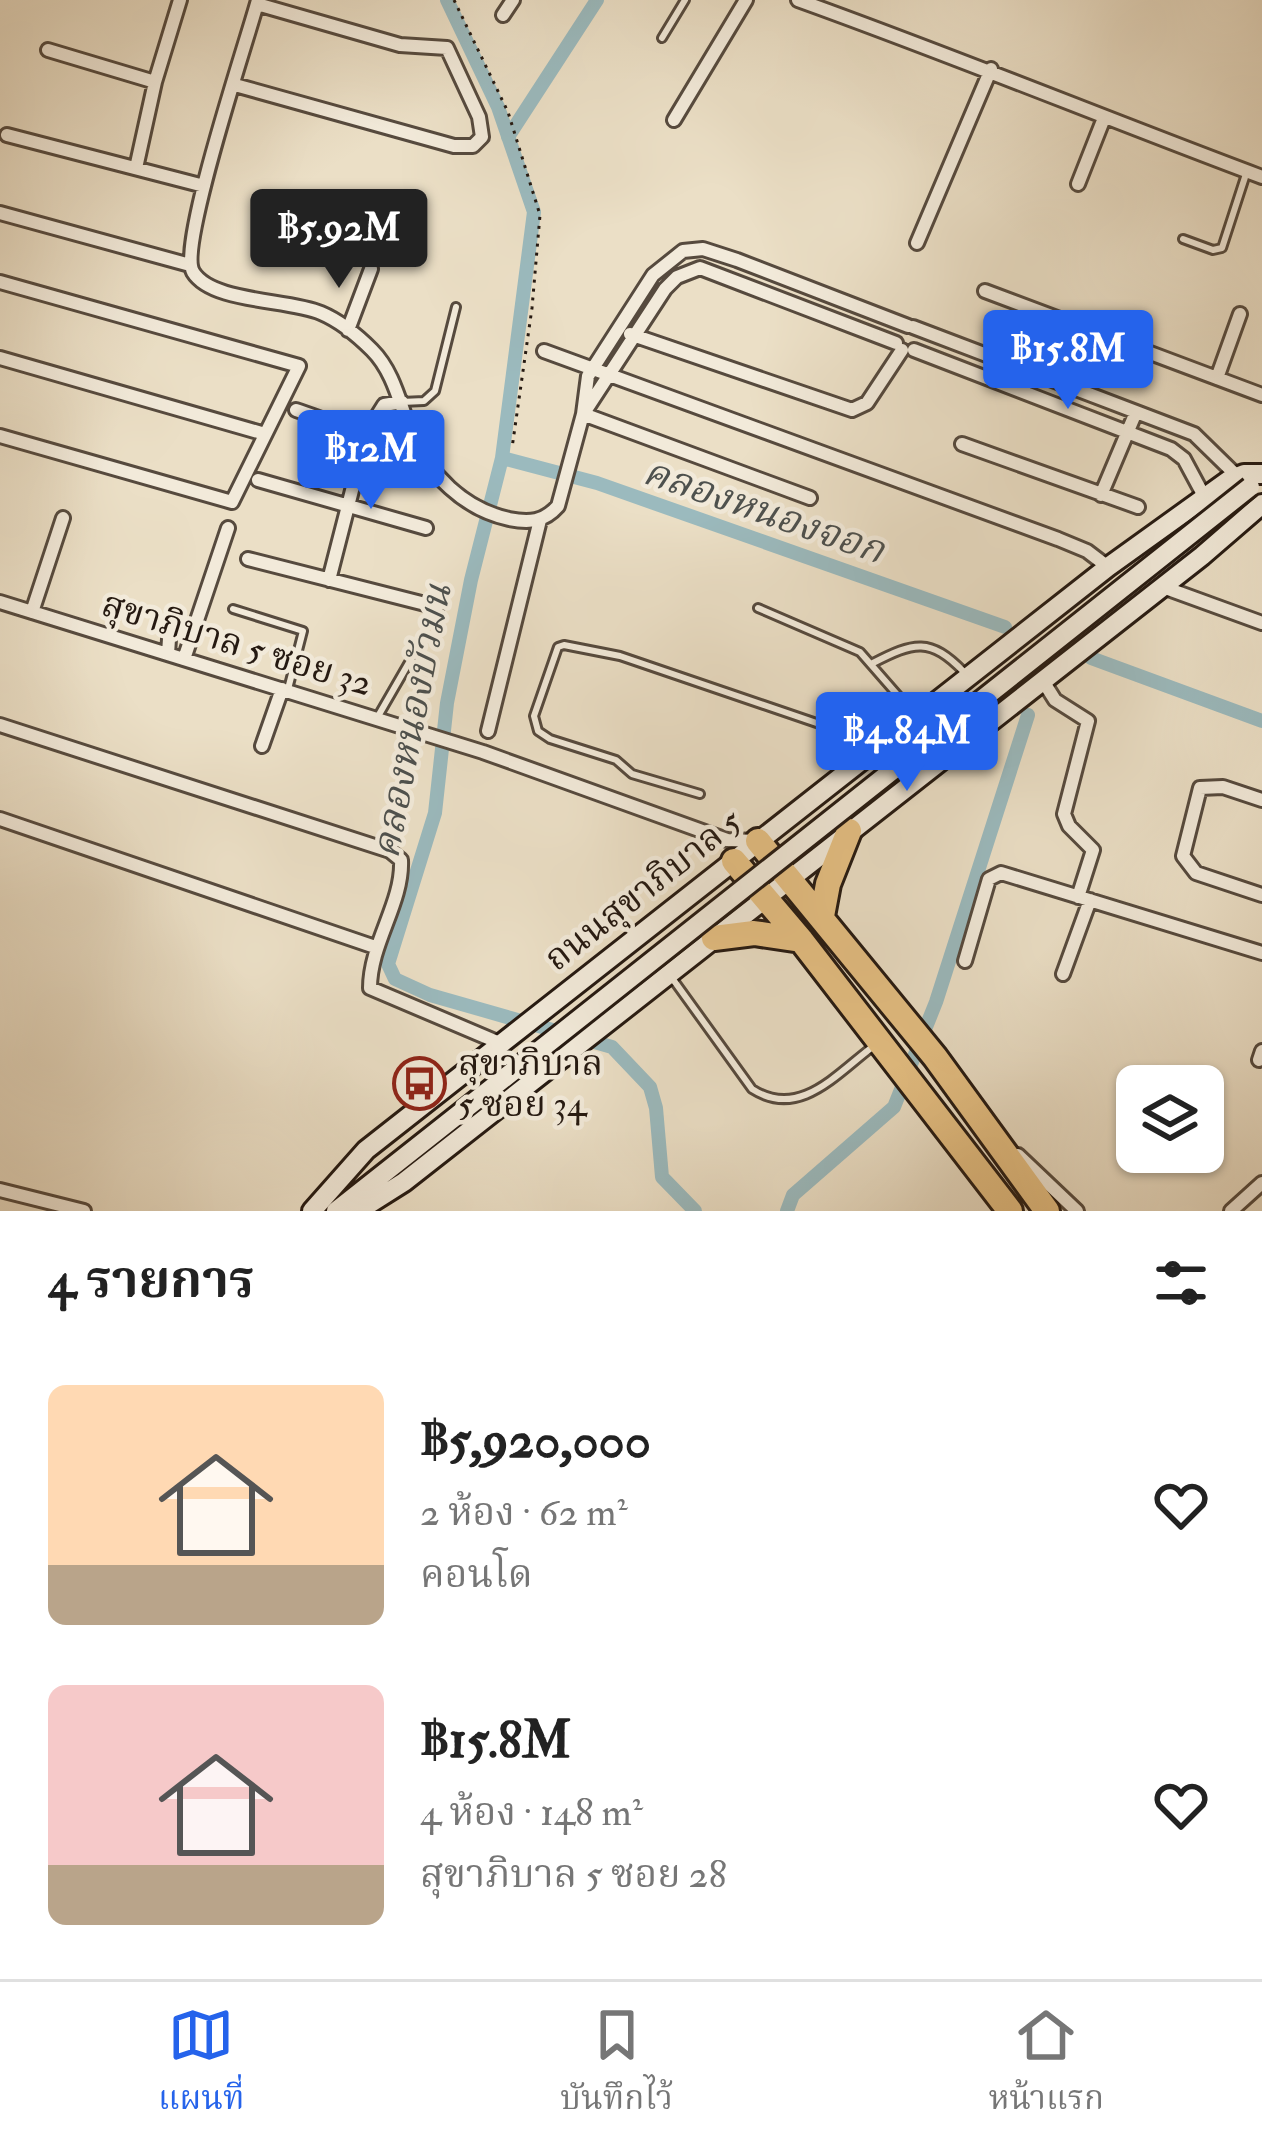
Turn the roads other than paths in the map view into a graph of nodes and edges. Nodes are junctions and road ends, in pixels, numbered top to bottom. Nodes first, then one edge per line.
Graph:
1 (513, 0) edge
2 (685, 0) edge
3 (746, 0) edge
4 (798, 0) edge
5 (178, 1) edge
6 (258, 2) edge
7 (503, 15) dead end
8 (662, 38) dead end
9 (48, 50) dead end
10 (991, 69) junction
11 (155, 82) junction
12 (235, 85) junction
13 (1104, 118) junction
14 (674, 120) dead end
15 (8, 135) dead end
16 (136, 168) junction
17 (1247, 171) junction
18 (1262, 177) edge
19 (1078, 184) dead end
20 (204, 186) junction
21 (0, 214) edge
22 (1183, 239) dead end
23 (917, 243) dead end
24 (737, 260) junction
25 (190, 265) junction
26 (371, 268) dead end
27 (732, 279) junction
28 (0, 282) edge
29 (985, 292) dead end
30 (457, 307) dead end
31 (1240, 314) dead end
32 (911, 327) junction
33 (618, 328) junction
34 (348, 330) junction
35 (633, 335) junction
36 (904, 348) junction
37 (544, 351) dead end
38 (0, 358) edge
39 (593, 368) junction
40 (608, 374) junction
41 (1217, 378) junction
42 (584, 385) junction
43 (601, 392) junction
44 (1262, 395) edge
45 (402, 402) junction
46 (296, 410) dead end
47 (1136, 412) junction
48 (583, 414) junction
49 (367, 432) junction
50 (1124, 433) junction
51 (266, 434) junction
52 (412, 434) junction
53 (0, 436) edge
54 (962, 444) dead end
55 (258, 480) dead end
56 (1255, 484) edge
57 (1101, 495) junction
58 (1205, 497) junction
59 (810, 498) dead end
60 (348, 506) junction
61 (1138, 508) dead end
62 (63, 518) dead end
63 (540, 520) junction
64 (228, 528) dead end
65 (426, 528) dead end
66 (248, 559) dead end
67 (1108, 567) junction
68 (328, 580) junction
69 (1163, 587) junction
70 (0, 602) edge
71 (436, 607) dead end
72 (758, 608) dead end
73 (233, 609) dead end
74 (32, 612) junction
75 (1262, 623) edge
76 (170, 624) dead end
77 (168, 654) junction
78 (184, 658) junction
79 (411, 659) dead end
80 (873, 663) junction
81 (969, 676) junction
82 (1042, 681) junction
83 (285, 690) junction
84 (377, 718) junction
85 (917, 718) junction
86 (0, 727) edge
87 (488, 731) dead end
88 (262, 746) dead end
89 (881, 746) junction
90 (700, 794) dead end
91 (815, 797) junction
92 (1262, 800) edge
93 (0, 819) edge
94 (849, 832) junction
95 (758, 842) junction
96 (731, 850) junction
97 (789, 881) junction
98 (1262, 895) edge
99 (687, 898) junction
100 (766, 898) junction
101 (1084, 898) junction
102 (822, 916) junction
103 (717, 935) junction
104 (801, 940) junction
105 (375, 947) junction
106 (1262, 953) edge
107 (965, 961) dead end
108 (867, 972) junction
109 (1063, 974) dead end
110 (669, 975) junction
111 (841, 993) junction
112 (509, 1039) junction
113 (879, 1044) junction
114 (979, 1117) junction
115 (958, 1145) junction
116 (1262, 1183) edge
117 (0, 1190) edge
118 (84, 1211) edge
119 (312, 1211) edge
120 (336, 1211) edge
121 (358, 1211) edge
122 (993, 1211) edge
123 (1010, 1211) edge
124 (1050, 1211) edge
125 (1076, 1211) edge
126 (1232, 1211) edge

1 - 7 street
2 - 8 lane
3 - 14 street
4 - 10 street
5 - 11 street
6 - 12 street
6 - 12 street
9 - 11 street
10 - 13 street
10 - 23 street
11 - 16 street
12 - 20 street
13 - 17 street
13 - 19 street
15 - 16 street
16 - 20 street
17 - 18 street
17 - 22 lane
20 - 25 street
21 - 25 street
24 - 27 street
24 - 32 street
24 - 33 street
25 - 34 street
26 - 34 street
27 - 35 street
27 - 36 street
28 - 51 street
29 - 41 street
30 - 45 lane
31 - 41 street
32 - 36 street
32 - 36 street
32 - 47 street
33 - 35 street
33 - 39 street
34 - 45 street
35 - 36 street
35 - 40 street
36 - 50 street
37 - 39 street
38 - 51 street
39 - 40 street
39 - 42 street
40 - 43 street
40 - 67 street
41 - 44 street
42 - 43 street
42 - 48 street
43 - 48 street
45 - 49 street
45 - 52 street
46 - 49 street
47 - 50 street
47 - 56 street
48 - 59 street
48 - 63 street
49 - 52 street
49 - 60 street
50 - 57 street
50 - 58 street
51 - 53 street
52 - 63 street
54 - 57 street
55 - 60 street
56 - 58 main road, ถนนสุขาภิบาล 5
56 - 69 main road
56 - 120 main road, ถนนสุขาภิบาล 5, bridge
57 - 61 street
58 - 67 main road, ถนนสุขาภิบาล 5
60 - 65 street
60 - 68 street
62 - 74 street
63 - 87 street
64 - 78 street
66 - 68 street
67 - 81 main road, ถนนสุขาภิบาล 5
68 - 71 street
69 - 75 street
69 - 82 main road
70 - 74 street, สุขาภิบาล 5 ซอย 32
72 - 80 lane
73 - 83 lane
74 - 77 street, สุขาภิบาล 5 ซอย 32
76 - 77 street
77 - 78 street, สุขาภิบาล 5 ซอย 32
78 - 83 street, สุขาภิบาล 5 ซอย 32
79 - 84 lane
80 - 81 lane
80 - 85 lane
81 - 85 main road, ถนนสุขาภิบาล 5
82 - 94 main road
82 - 101 street
83 - 84 street, สุขาภิบาล 5 ซอย 32
83 - 88 street
84 - 96 street, สุขาภิบาล 5 ซอย 32
85 - 89 main road, ถนนสุขาภิบาล 5
86 - 105 street
89 - 90 lane
89 - 91 main road, ถนนสุขาภิบาล 5
91 - 94 main road
91 - 95 main road, ถนนสุขาภิบาล 5
92 - 98 street
93 - 105 street
94 - 97 main road
94 - 102 highway
95 - 96 main road, ถนนสุขาภิบาล 5
95 - 97 highway
96 - 99 main road, ถนนสุขาภิบาล 5
96 - 100 highway
97 - 100 main road
97 - 102 highway
99 - 103 main road
99 - 112 main road, ถนนสุขาภิบาล 5
100 - 103 main road
100 - 104 highway
101 - 106 street
101 - 107 street
101 - 109 street
102 - 108 highway
103 - 104 highway
103 - 110 main road
104 - 111 highway
105 - 112 street
108 - 111 highway
108 - 114 highway
110 - 113 lane
110 - 121 main road
111 - 113 highway
112 - 119 main road, ถนนสุขาภิบาล 5
113 - 115 highway
114 - 124 highway
114 - 125 street
115 - 122 highway
115 - 123 highway
116 - 126 street
117 - 118 street

